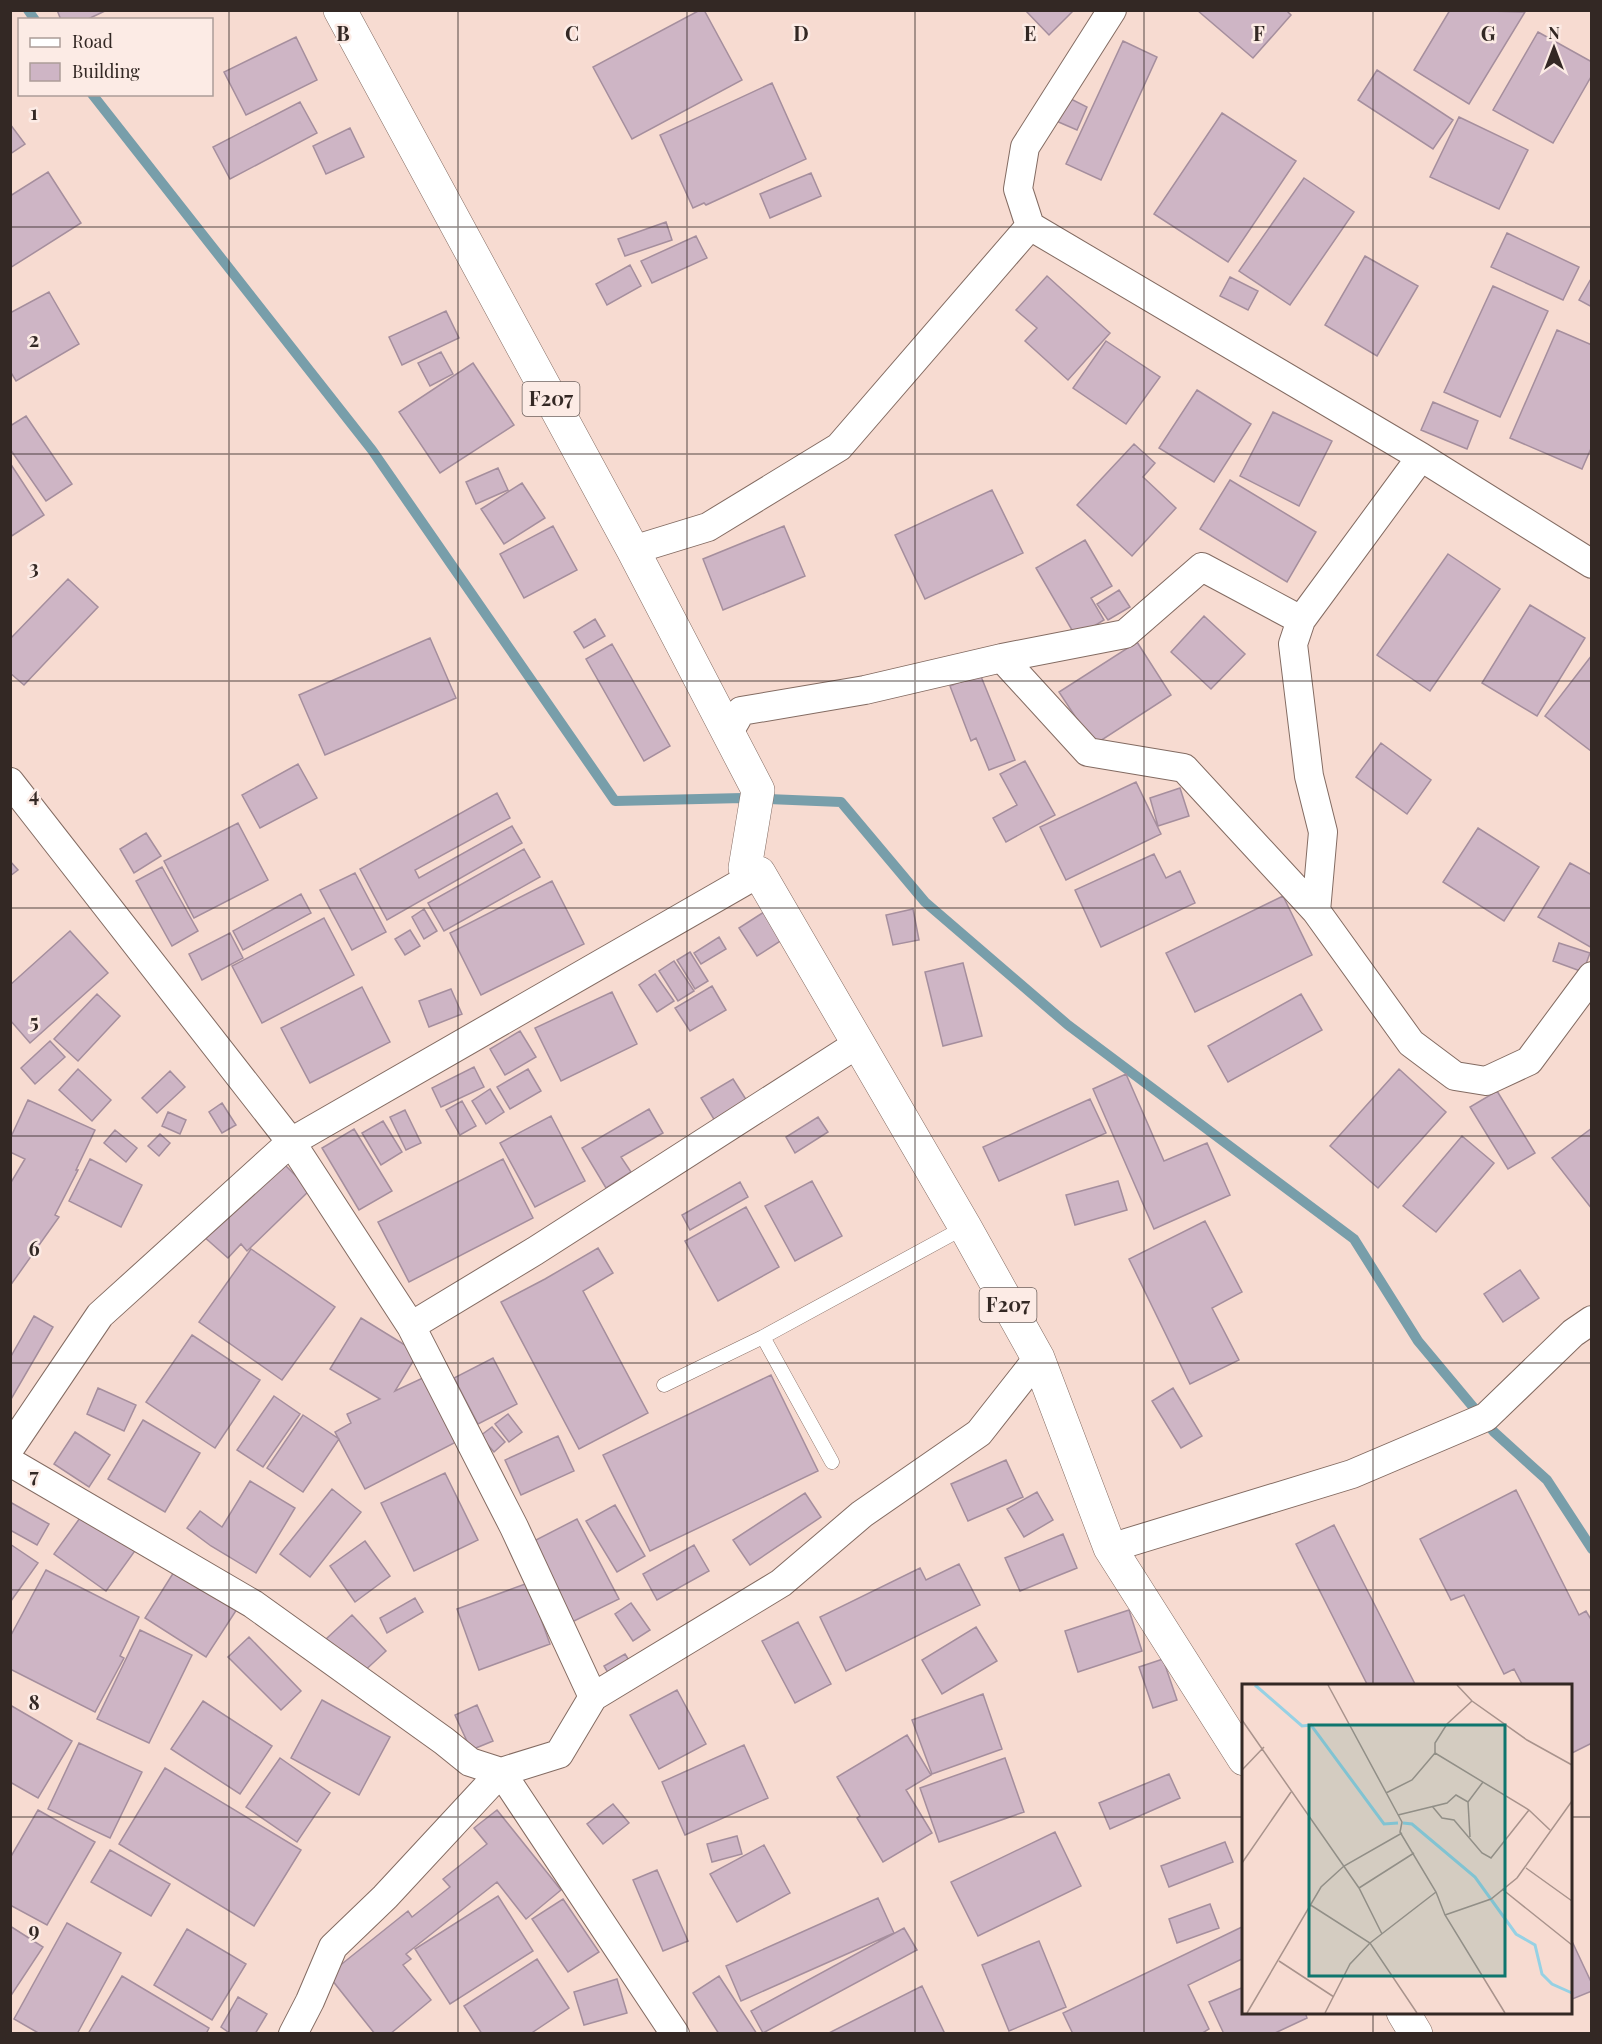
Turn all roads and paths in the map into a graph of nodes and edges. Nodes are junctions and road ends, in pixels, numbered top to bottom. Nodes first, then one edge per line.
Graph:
1 (340, 10) edge
2 (1112, 10) edge
3 (1030, 226) junction
4 (1421, 457) junction
5 (633, 550) junction
6 (1592, 564) edge
7 (1302, 620) junction
8 (1002, 658) junction
9 (728, 734) junction
10 (10, 782) edge
11 (752, 870) junction
12 (1316, 911) junction
13 (1592, 976) edge
14 (859, 1043) junction
15 (291, 1142) junction
16 (965, 1227) junction
17 (411, 1326) junction
18 (1585, 1334) edge
19 (763, 1337) junction
20 (1038, 1358) junction
21 (664, 1384) dead end
22 (10, 1448) edge
23 (10, 1462) edge
24 (832, 1462) dead end
25 (1110, 1548) junction
26 (593, 1697) junction
27 (1242, 1756) edge
28 (501, 1772) junction
29 (1404, 2014) edge
30 (293, 2034) edge
31 (675, 2034) edge
32 (1416, 2034) edge

1 - 5 main road, F207
2 - 3 street
3 - 4 street
3 - 5 street
4 - 6 street
4 - 7 street
5 - 9 main road, F207
7 - 8 street
7 - 12 street
8 - 9 street
8 - 12 street
9 - 11 main road, F207
10 - 15 street
11 - 14 main road, F207
11 - 15 street
12 - 13 street
14 - 16 main road, F207
14 - 17 street
15 - 17 street
15 - 22 street
16 - 19 lane
16 - 20 main road, F207
17 - 26 street
18 - 25 street
19 - 21 lane
19 - 24 lane
20 - 25 main road, F207
20 - 26 street
23 - 28 street
25 - 27 main road, F207
26 - 28 street
28 - 30 street
28 - 31 street
29 - 32 main road

